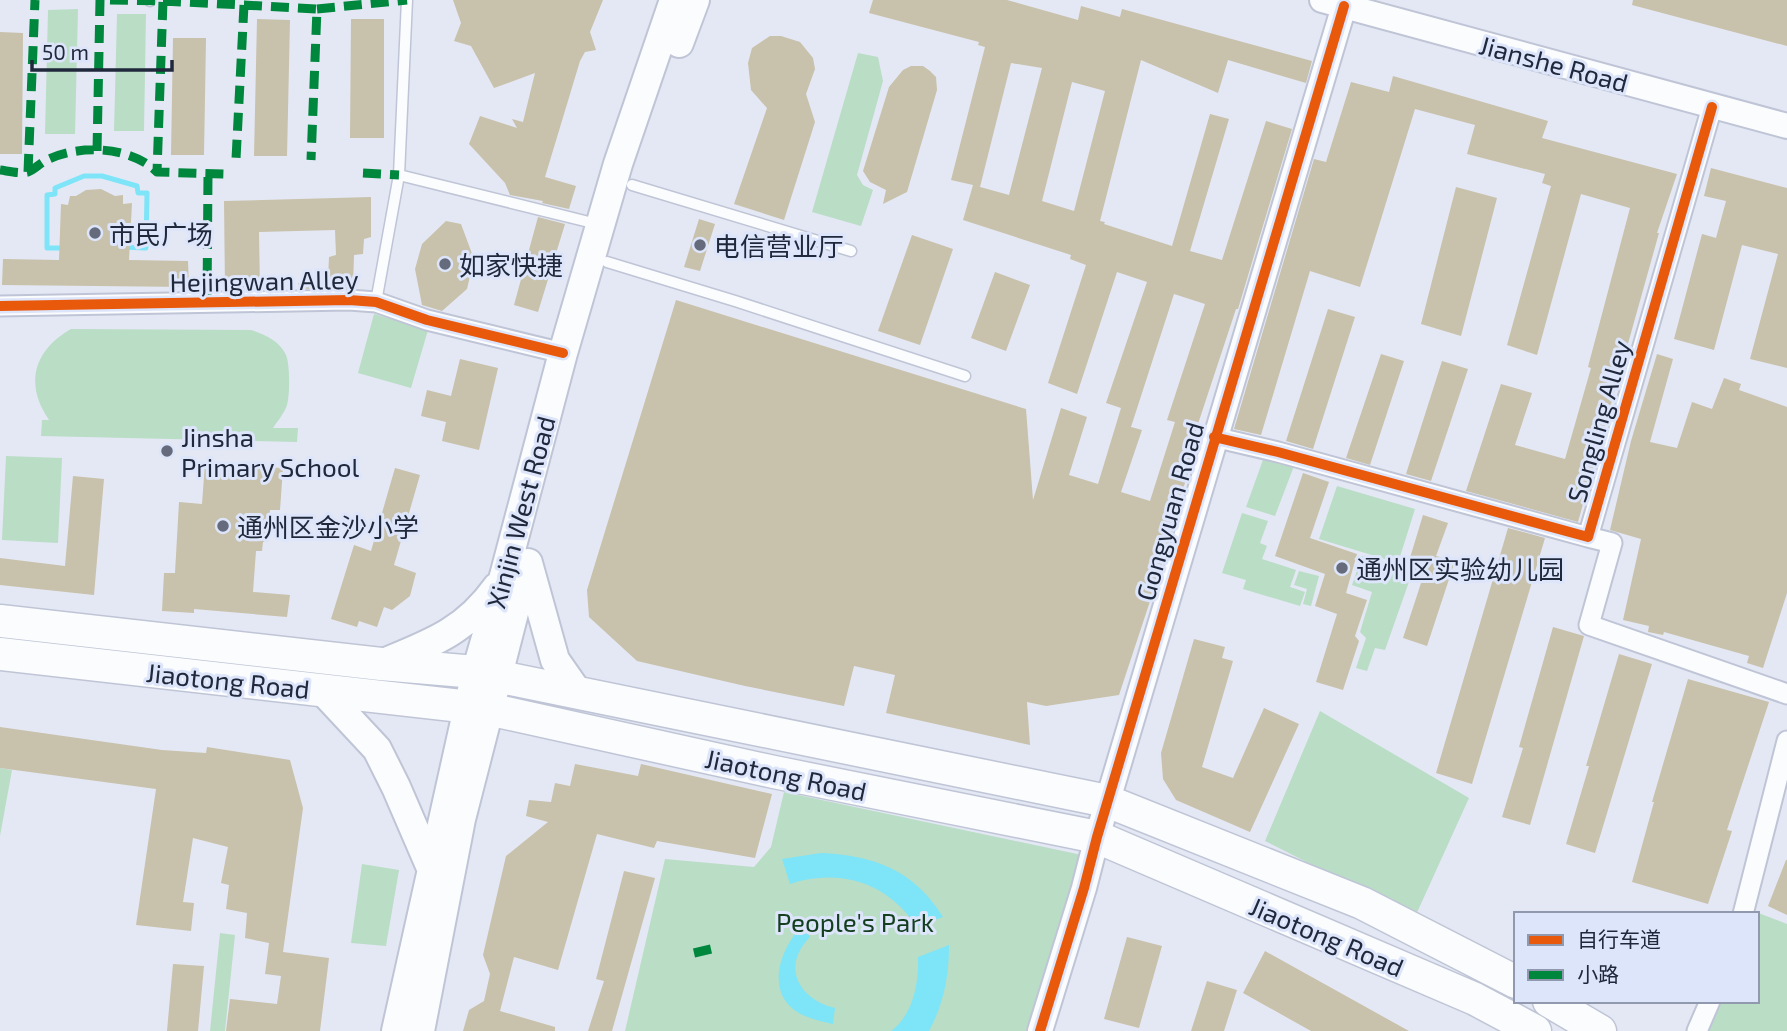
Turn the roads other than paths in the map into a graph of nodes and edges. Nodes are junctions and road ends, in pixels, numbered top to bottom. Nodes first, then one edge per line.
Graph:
1 (407, 0) edge
2 (674, 0) edge
3 (695, 0) edge
4 (1377, 0) edge
5 (1333, 3) edge
6 (1712, 107) junction
7 (1787, 109) edge
8 (1787, 127) edge
9 (399, 176) junction
10 (632, 185) junction
11 (600, 224) junction
12 (851, 251) dead end
13 (607, 262) junction
14 (376, 302) junction
15 (0, 306) edge
16 (563, 352) junction
17 (965, 376) dead end
18 (1214, 437) junction
19 (1588, 537) junction
20 (528, 561) junction
21 (504, 576) junction
22 (0, 621) edge
23 (0, 654) edge
24 (381, 664) junction
25 (486, 674) junction
26 (322, 690) junction
27 (578, 693) junction
28 (1787, 694) edge
29 (477, 708) junction
30 (1787, 741) edge
31 (1107, 801) junction
32 (1097, 837) junction
33 (431, 869) junction
34 (1744, 912) edge
35 (1514, 981) edge
36 (1552, 1003) edge
37 (1709, 1003) edge
38 (396, 1031) edge
39 (420, 1031) edge
40 (1040, 1031) edge
41 (1535, 1031) edge
42 (1600, 1031) edge
43 (1697, 1031) edge

1 - 9 lane
2 - 11 main road, Xinjin West Road
3 - 10 main road, Xinjin West Road
4 - 7 street, Jianshe Road
5 - 6 street, Jianshe Road
5 - 18 street, Gongyuan Road
6 - 8 street, Jianshe Road
6 - 19 street, Songling Alley
9 - 11 lane
9 - 14 lane
10 - 12 lane
10 - 13 main road, Xinjin West Road
11 - 16 main road, Xinjin West Road
13 - 17 lane
13 - 20 main road, Xinjin West Road
14 - 15 street, Hejingwan Alley
14 - 16 street, Hejingwan Alley
16 - 21 main road, Xinjin West Road
18 - 19 street, Songling Alley
18 - 31 street, Gongyuan Road
19 - 28 street, Songling Alley
20 - 25 main road, Xinjin West Road
20 - 27 main road
21 - 24 main road
21 - 25 main road, Xinjin West Road
22 - 24 main road, Jiaotong Road
23 - 26 main road, Jiaotong Road
24 - 25 main road, Jiaotong Road
25 - 27 main road, Jiaotong Road
25 - 29 main road, Xinjin West Road
26 - 29 main road, Jiaotong Road
26 - 33 main road
27 - 31 main road, Jiaotong Road
29 - 32 main road, Jiaotong Road
29 - 33 main road, Xinjin West Road
29 - 39 main road, Xinjin West Road
30 - 34 street
31 - 32 street, Gongyuan Road
31 - 35 main road, Jiaotong Road
32 - 40 street, Gongyuan Road
32 - 41 main road, Jiaotong Road
33 - 38 main road, Xinjin West Road
36 - 42 main road
37 - 43 street

